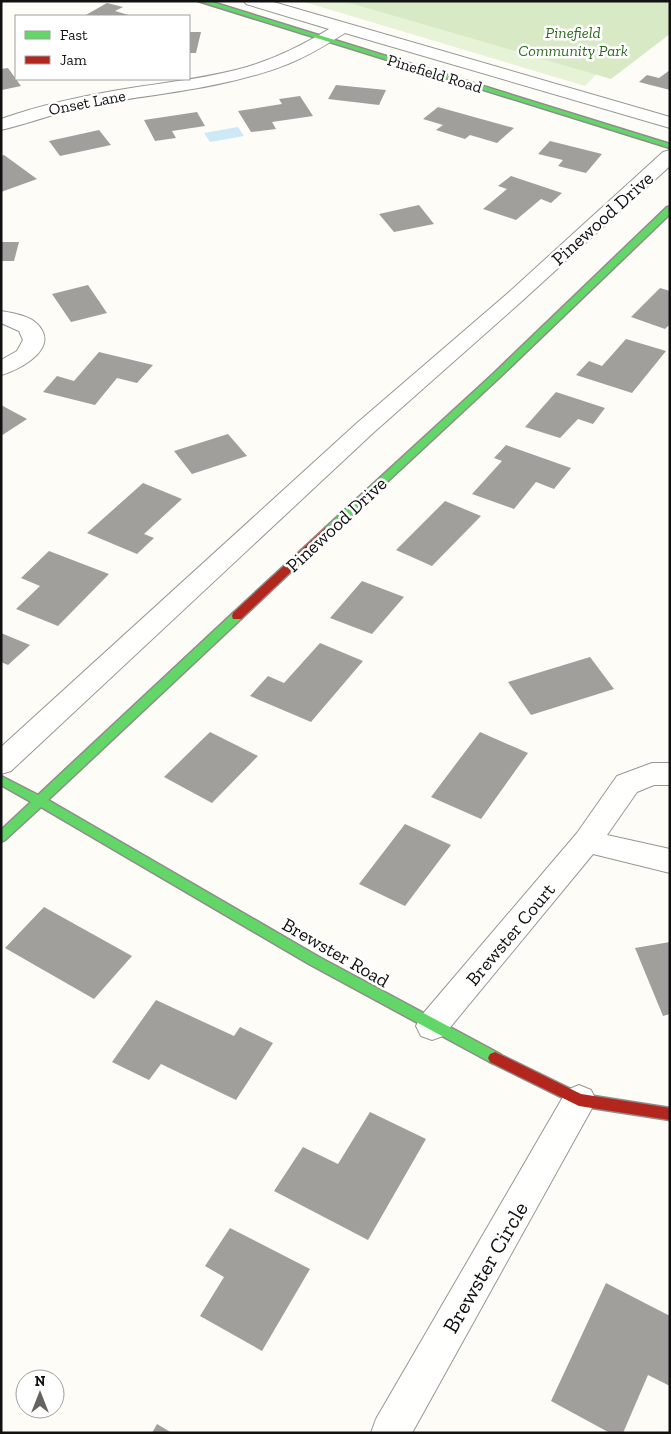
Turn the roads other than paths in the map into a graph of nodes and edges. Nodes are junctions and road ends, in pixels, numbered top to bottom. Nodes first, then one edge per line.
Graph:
1 (201, 1) edge
2 (252, 1) edge
3 (342, 28) junction
4 (326, 39) junction
5 (670, 123) edge
6 (1, 125) edge
7 (670, 146) edge
8 (670, 156) edge
9 (670, 209) edge
10 (1, 317) edge
11 (1, 368) edge
12 (1, 764) edge
13 (670, 774) edge
14 (1, 780) edge
15 (41, 801) junction
16 (1, 837) edge
17 (587, 841) junction
18 (670, 861) edge
19 (432, 1026) junction
20 (579, 1100) junction
21 (670, 1114) edge
22 (390, 1433) edge

1 - 4 street, Pinefield Road
2 - 3 street, Pinefield Road
3 - 4 street, Onset Lane
3 - 5 street, Pinefield Road
4 - 6 street, Onset Lane
4 - 7 street, Pinefield Road
8 - 12 street, Pinewood Drive
9 - 15 street, Pinewood Drive
10 - 11 street
13 - 17 street, Brewster Court
14 - 15 street, Brewster Road
15 - 16 street, Pinewood Drive
15 - 19 street, Brewster Road
17 - 18 street
17 - 19 street, Brewster Court
19 - 20 street, Brewster Road
20 - 21 street, Brewster Road
20 - 22 street, Brewster Circle

